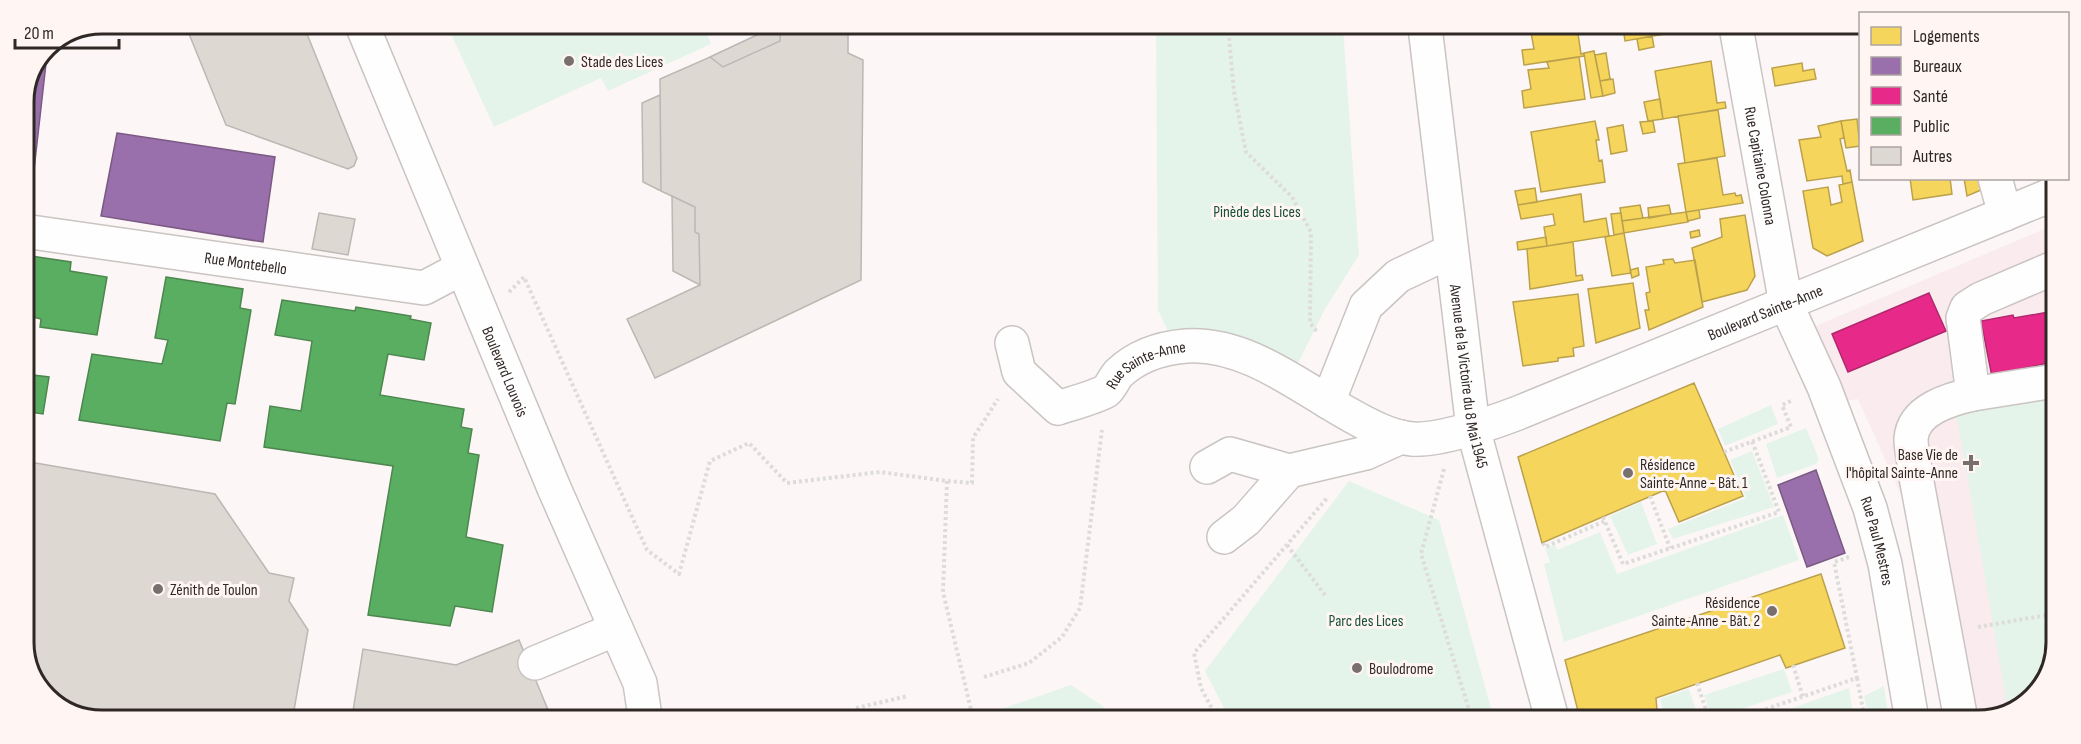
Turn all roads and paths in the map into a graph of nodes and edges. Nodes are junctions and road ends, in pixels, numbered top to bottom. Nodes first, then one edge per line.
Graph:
1 (366, 34) edge
2 (1229, 34) edge
3 (1426, 34) edge
4 (1737, 34) edge
5 (1996, 180) edge
6 (2046, 198) edge
7 (2005, 214) junction
8 (34, 232) edge
9 (1451, 251) junction
10 (462, 268) junction
11 (2046, 271) edge
12 (1786, 304) junction
13 (483, 318) junction
14 (1320, 336) dead end
15 (1012, 343) dead end
16 (2046, 382) edge
17 (1824, 387) junction
18 (1107, 391) junction
19 (1973, 394) junction
20 (1328, 402) junction
21 (1047, 416) junction
22 (1457, 431) junction
23 (1401, 437) junction
24 (1752, 441) junction
25 (1724, 452) dead end
26 (1207, 467) dead end
27 (1289, 471) junction
28 (947, 481) junction
29 (1330, 495) dead end
30 (1650, 496) dead end
31 (1224, 537) dead end
32 (1543, 543) dead end
33 (1287, 545) junction
34 (1881, 545) junction
35 (1670, 548) junction
36 (1325, 595) dead end
37 (2046, 615) edge
38 (616, 629) junction
39 (1944, 633) junction
40 (536, 663) dead end
41 (1792, 665) dead end
42 (984, 677) dead end
43 (1857, 678) junction
44 (1697, 683) dead end
45 (908, 696) dead end
46 (1803, 697) junction
47 (856, 708) dead end
48 (644, 710) edge
49 (971, 710) edge
50 (1213, 710) edge
51 (1469, 710) edge
52 (1549, 710) edge
53 (1705, 710) edge
54 (1769, 710) edge
55 (1863, 710) edge
56 (1910, 710) edge
57 (1959, 710) edge

1 - 10 street, Boulevard Louvois
2 - 14 path
3 - 9 street, Avenue de la Victoire du 8 Mai 1945
4 - 12 street, Rue Capitaine Colonna
5 - 7 street
6 - 7 street, Boulevard Sainte-Anne
7 - 12 street, Boulevard Sainte-Anne
8 - 10 street, Rue Montebello
9 - 20 street
9 - 22 street, Avenue de la Victoire du 8 Mai 1945
10 - 13 street, Boulevard Louvois
11 - 19 street
12 - 17 street, Rue Paul Mestres
12 - 22 street, Boulevard Sainte-Anne
13 - 28 path
13 - 38 street, Boulevard Louvois
15 - 21 street
16 - 19 street
17 - 24 path
17 - 34 street, Rue Paul Mestres
18 - 20 street, Rue Sainte-Anne
18 - 21 street
18 - 42 path, Rue Sainte-Anne
19 - 39 street
20 - 23 street, Rue Sainte-Anne
21 - 28 path
22 - 23 street, Rue Sainte-Anne
22 - 51 path
22 - 52 street, Avenue de la Victoire du 8 Mai 1945
23 - 27 street
24 - 25 path
24 - 35 path
26 - 27 street
27 - 31 street
28 - 49 path
29 - 33 path
30 - 35 path
32 - 35 path
33 - 36 path
33 - 50 path
34 - 43 path
34 - 56 street, Rue Paul Mestres
37 - 39 path
38 - 40 street
38 - 48 street, Boulevard Louvois
39 - 57 street
41 - 46 path
43 - 46 path
43 - 55 path
44 - 53 path
45 - 47 path
46 - 54 path

